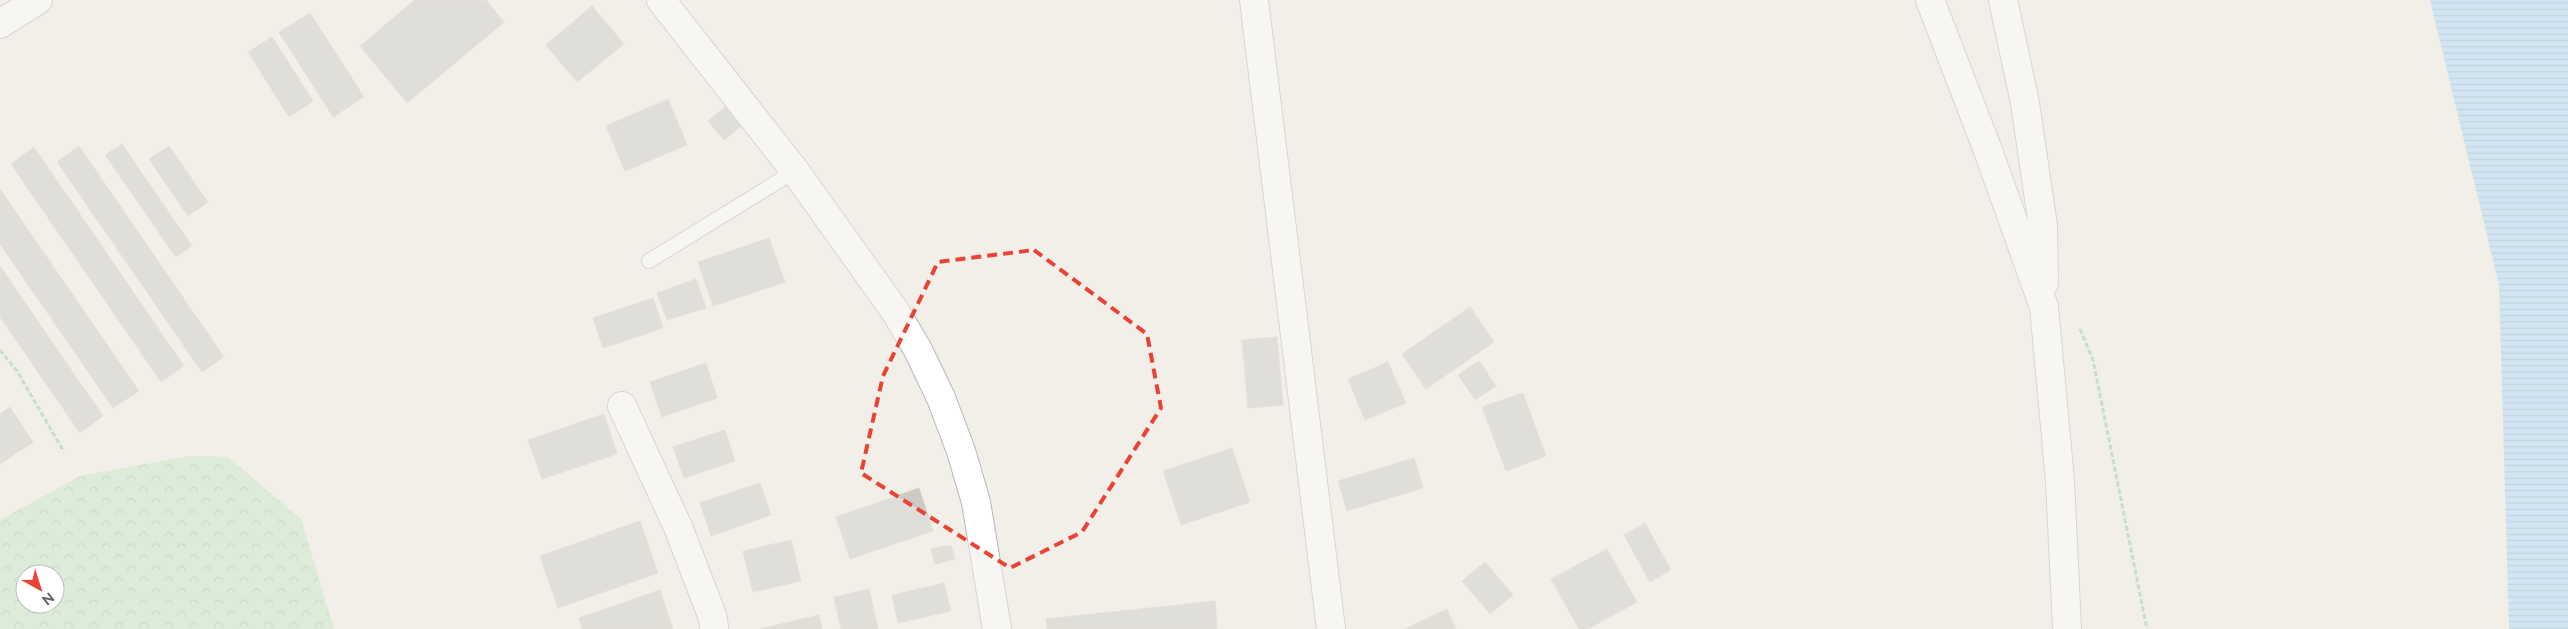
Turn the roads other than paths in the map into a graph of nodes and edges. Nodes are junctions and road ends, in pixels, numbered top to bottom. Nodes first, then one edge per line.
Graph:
1 (38, 0) edge
2 (661, 0) edge
3 (1254, 0) edge
4 (1930, 0) edge
5 (2003, 0) edge
6 (0, 24) edge
7 (795, 171) junction
8 (649, 261) dead end
9 (2044, 307) junction
10 (622, 406) dead end
11 (993, 628) edge
12 (714, 629) edge
13 (1331, 629) edge
14 (2067, 629) edge

1 - 6 street
2 - 7 street
3 - 13 street
4 - 9 street
5 - 9 street
7 - 8 lane
7 - 11 street
9 - 14 street
10 - 12 street

